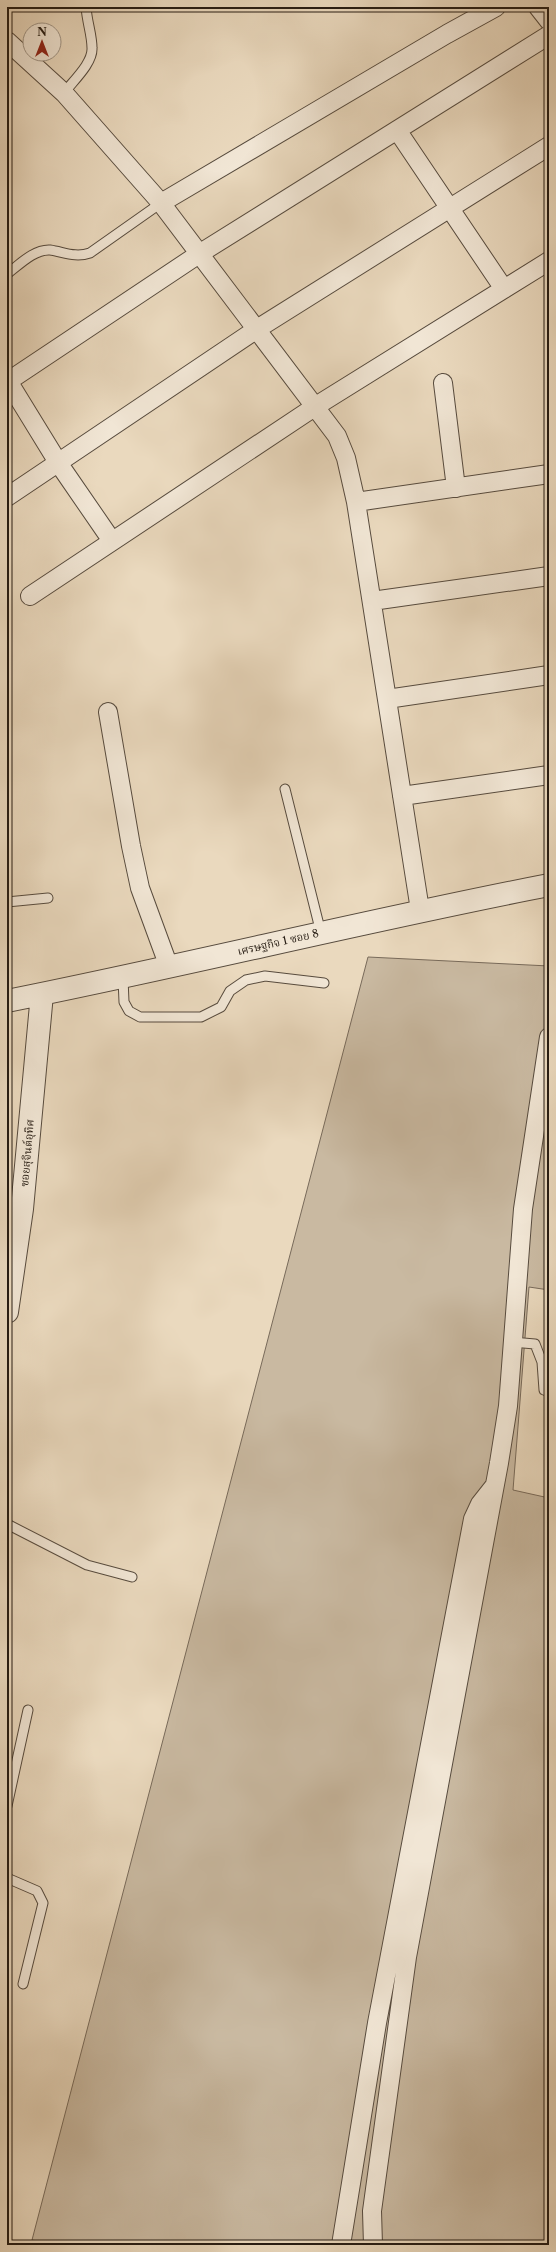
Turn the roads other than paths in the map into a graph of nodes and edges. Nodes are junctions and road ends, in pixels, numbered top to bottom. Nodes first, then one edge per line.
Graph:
1 (86, 7) edge
2 (496, 7) edge
3 (538, 7) edge
4 (549, 21) edge
5 (549, 35) edge
6 (7, 41) edge
7 (64, 93) junction
8 (397, 130) junction
9 (549, 146) edge
10 (161, 203) junction
11 (450, 209) junction
12 (199, 254) junction
13 (549, 261) edge
14 (7, 274) edge
15 (504, 289) junction
16 (257, 329) junction
17 (8, 382) edge
18 (443, 383) dead end
19 (316, 406) junction
20 (59, 464) junction
21 (549, 474) edge
22 (456, 488) junction
23 (7, 497) edge
24 (356, 502) junction
25 (112, 541) junction
26 (549, 576) edge
27 (30, 596) dead end
28 (372, 601) junction
29 (549, 675) edge
30 (387, 699) junction
31 (108, 712) dead end
32 (549, 775) edge
33 (285, 789) dead end
34 (402, 796) junction
35 (549, 884) edge
36 (48, 898) dead end
37 (7, 902) edge
38 (420, 910) junction
39 (321, 933) junction
40 (169, 967) junction
41 (123, 978) junction
42 (324, 983) dead end
43 (42, 994) junction
44 (7, 1001) edge
45 (549, 1037) edge
46 (14, 1208) edge
47 (7, 1312) edge
48 (512, 1342) junction
49 (549, 1392) edge
50 (496, 1484) junction
51 (7, 1524) edge
52 (132, 1577) dead end
53 (28, 1710) dead end
54 (7, 1806) edge
55 (7, 1878) edge
56 (24, 1984) dead end
57 (341, 2245) edge
58 (373, 2245) edge

1 - 7 lane
2 - 10 street
3 - 4 street
5 - 8 street
6 - 7 street
7 - 10 street
8 - 11 street
8 - 12 street
9 - 11 street
10 - 12 street
10 - 14 lane
11 - 15 street
11 - 16 street
12 - 16 street
12 - 17 street
13 - 15 street
15 - 19 street
16 - 19 street
16 - 20 street
17 - 20 street
18 - 22 street
19 - 24 street
19 - 25 street
20 - 23 street
20 - 25 street
21 - 22 street
22 - 24 street
24 - 28 street
25 - 27 street
26 - 28 street
28 - 30 street
29 - 30 street
30 - 34 street
31 - 40 street
32 - 34 street
33 - 39 lane
34 - 38 street
35 - 38 street, เศรษฐกิจ 1 ซอย 8
36 - 37 lane
38 - 39 street, เศรษฐกิจ 1 ซอย 8
39 - 40 street, เศรษฐกิจ 1 ซอย 8
40 - 41 street, เศรษฐกิจ 1 ซอย 8
41 - 42 lane
41 - 43 street, เศรษฐกิจ 1 ซอย 8
43 - 44 street, เศรษฐกิจ 1 ซอย 8
43 - 46 street, ซอยสุจินต์อุทิศ
45 - 48 street
46 - 47 street, ซอยสุจินต์อุทิศ
48 - 49 lane
48 - 50 street
50 - 57 street
50 - 58 street
51 - 52 lane
53 - 54 lane
55 - 56 lane

